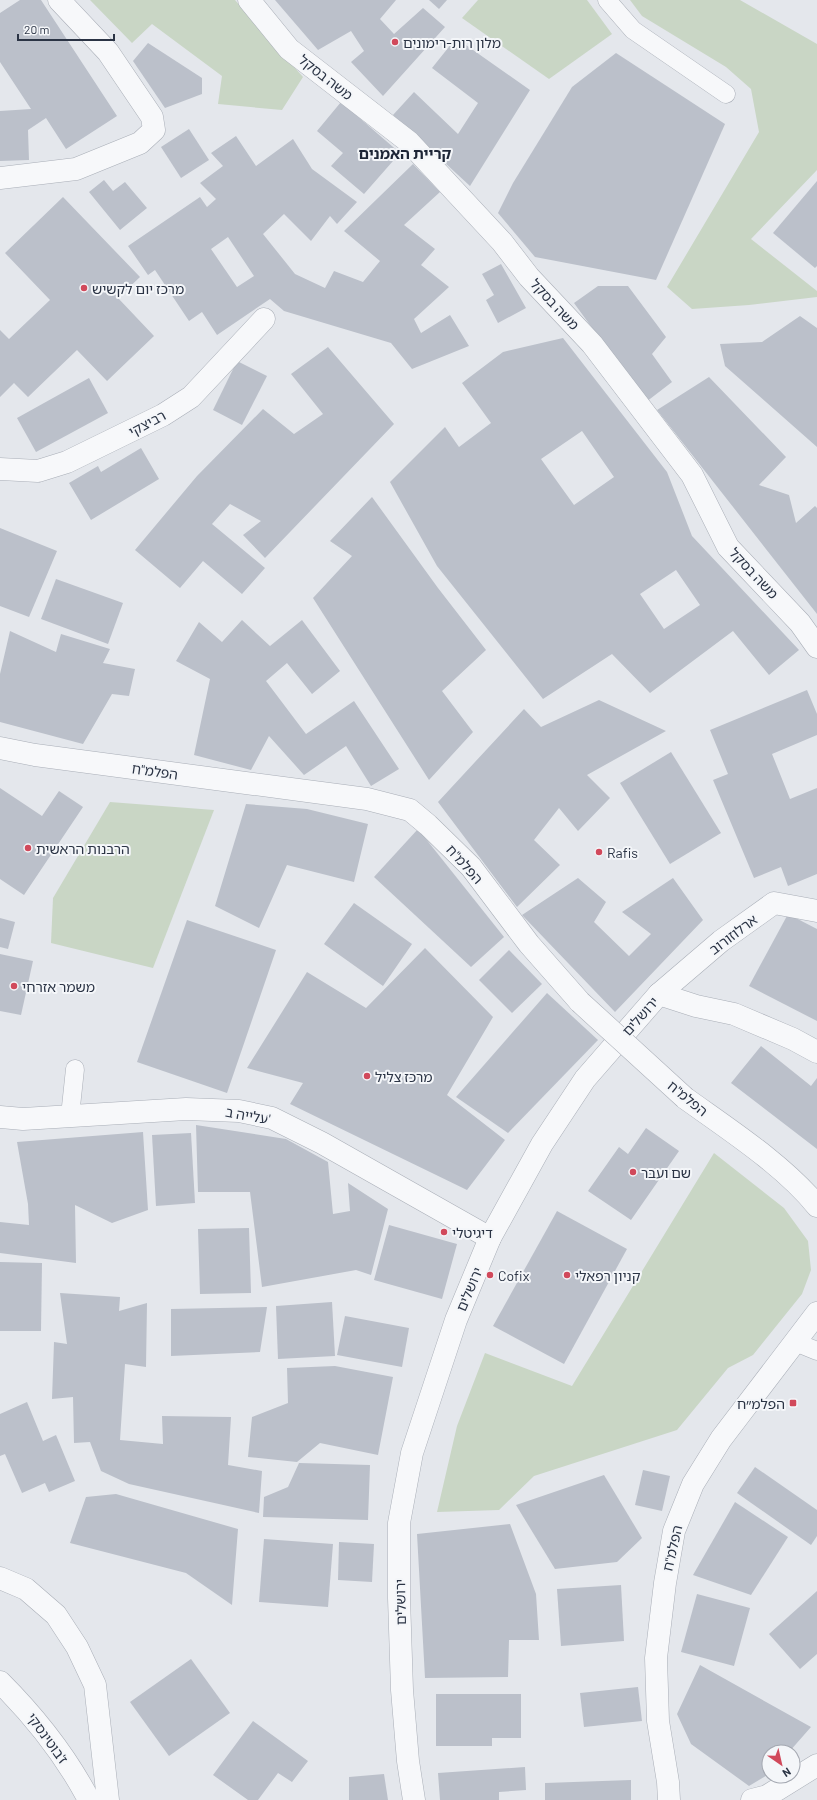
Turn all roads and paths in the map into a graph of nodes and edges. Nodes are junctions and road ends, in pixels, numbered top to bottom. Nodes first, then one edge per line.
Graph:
1 (59, 0) edge
2 (249, 0) edge
3 (607, 0) edge
4 (726, 94) dead end
5 (0, 178) edge
6 (264, 319) dead end
7 (0, 469) edge
8 (817, 647) edge
9 (0, 748) edge
10 (817, 911) edge
11 (659, 994) junction
12 (817, 1052) edge
13 (75, 1069) dead end
14 (70, 1116) junction
15 (0, 1117) edge
16 (817, 1206) edge
17 (490, 1238) junction
18 (817, 1313) edge
19 (795, 1342) junction
20 (817, 1351) edge
21 (0, 1578) edge
22 (0, 1682) edge
23 (817, 1765) edge
24 (89, 1800) edge
25 (108, 1800) edge
26 (414, 1800) edge
27 (669, 1800) edge
28 (752, 1800) edge

1 - 5 street
2 - 8 street, משה בסקל
3 - 4 lane
6 - 7 street, רביצקי
9 - 16 street, הפלמ"ח, bridge
10 - 11 street, ארלוזורוב
11 - 12 street, ירושלים
11 - 17 street, ירושלים
13 - 14 lane
14 - 15 street, עלייה ב'
14 - 17 street, עלייה ב'
17 - 26 street, ירושלים
18 - 19 street, הפלמ"ח
19 - 20 lane
19 - 27 street, הפלמ"ח
21 - 25 street
22 - 24 street, ז'בוטינסקי
23 - 28 street

